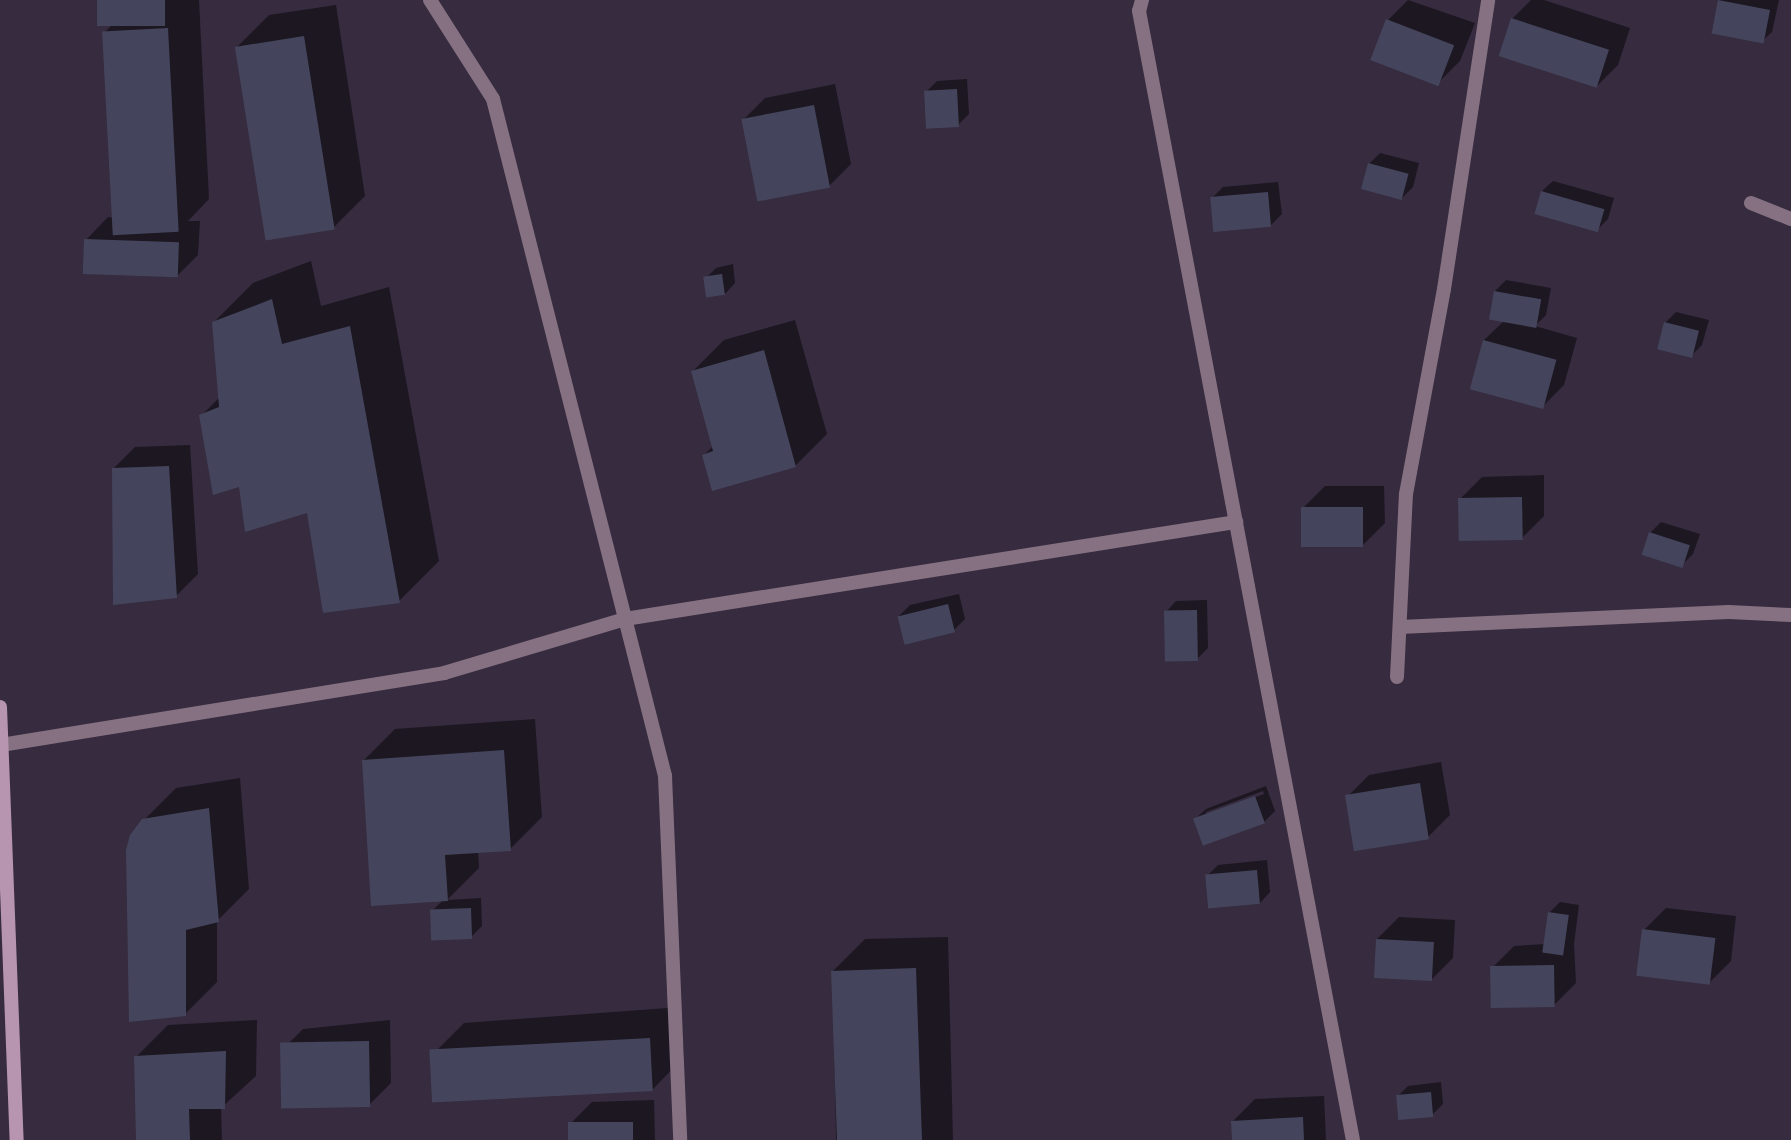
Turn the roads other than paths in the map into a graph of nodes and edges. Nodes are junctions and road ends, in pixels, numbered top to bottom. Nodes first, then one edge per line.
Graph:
1 (430, 0) edge
2 (1142, 0) edge
3 (1489, 0) edge
4 (1751, 203) dead end
5 (1791, 219) edge
6 (1236, 522) junction
7 (1791, 615) edge
8 (625, 619) junction
9 (1399, 627) junction
10 (1397, 677) dead end
11 (0, 706) edge
12 (1, 745) edge
13 (5, 961) edge
14 (17, 1140) edge
15 (680, 1140) edge
16 (1353, 1140) edge

1 - 8 street
2 - 6 street
3 - 9 street
4 - 5 street
6 - 8 street
6 - 16 street
7 - 9 street
8 - 12 street
8 - 15 street
9 - 10 street
11 - 12 main road
12 - 13 main road
13 - 14 main road

